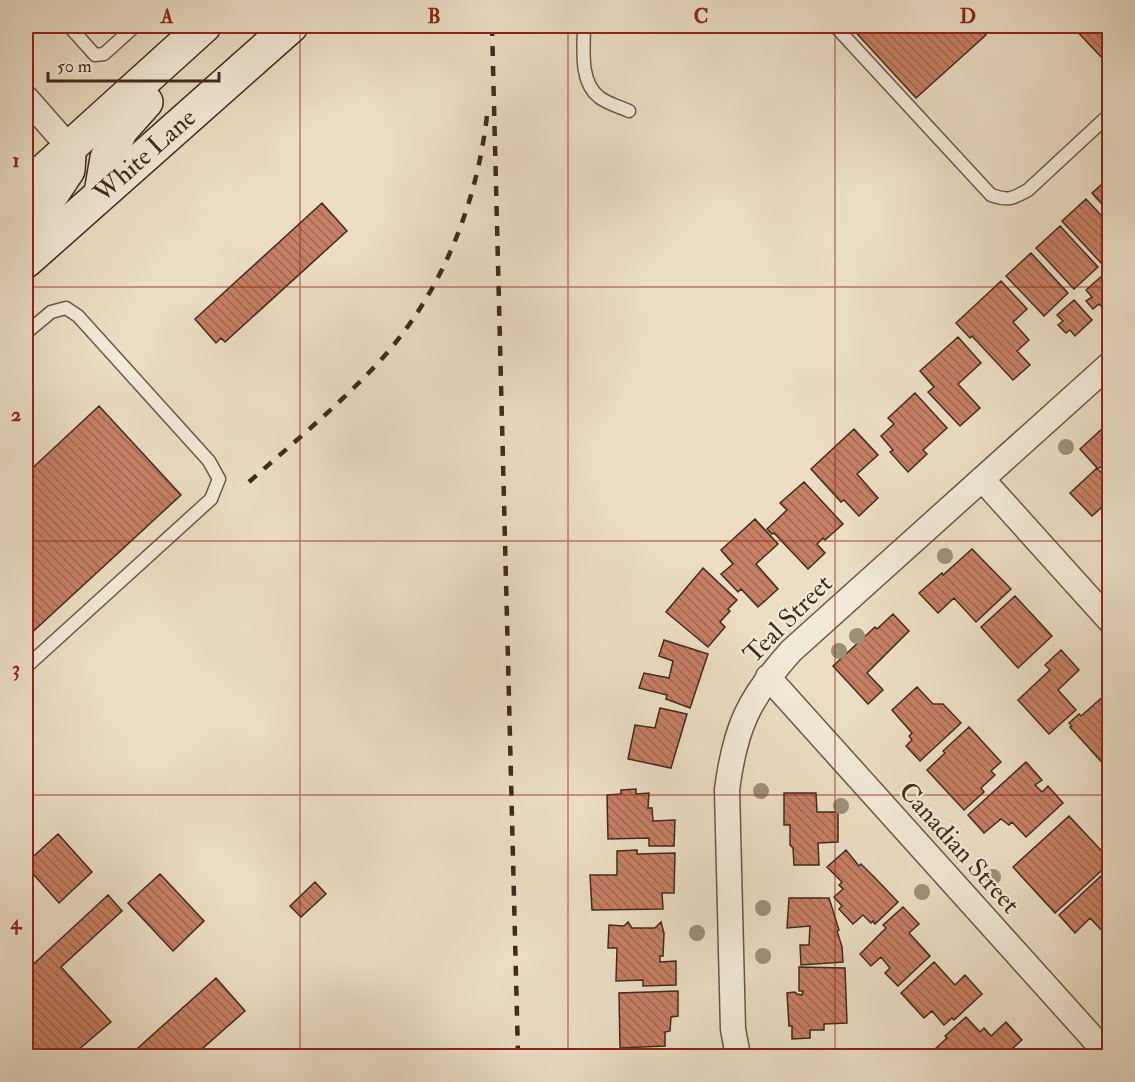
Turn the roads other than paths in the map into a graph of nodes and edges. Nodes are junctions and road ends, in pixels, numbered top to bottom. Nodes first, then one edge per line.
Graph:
1 (69, 26) edge
2 (135, 26) edge
3 (204, 26) edge
4 (212, 26) edge
5 (584, 26) edge
6 (835, 26) edge
7 (287, 28) edge
8 (26, 98) edge
9 (629, 111) dead end
10 (1110, 114) edge
11 (70, 148) junction
12 (26, 187) edge
13 (101, 193) junction
14 (26, 233) edge
15 (26, 261) edge
16 (26, 333) edge
17 (1110, 364) edge
18 (982, 479) junction
19 (1110, 621) edge
20 (26, 667) edge
21 (768, 677) junction
22 (738, 1056) edge
23 (1109, 1056) edge

1 - 2 lane
3 - 11 main road, White Lane
4 - 13 main road
5 - 9 lane
6 - 10 lane
7 - 13 main road, White Lane
8 - 11 street
11 - 12 main road, White Lane
11 - 14 main road
13 - 15 main road, White Lane
16 - 20 lane
17 - 18 street, Teal Street
18 - 19 street
18 - 21 street, Teal Street
21 - 22 street, Teal Street
21 - 23 street, Canadian Street

